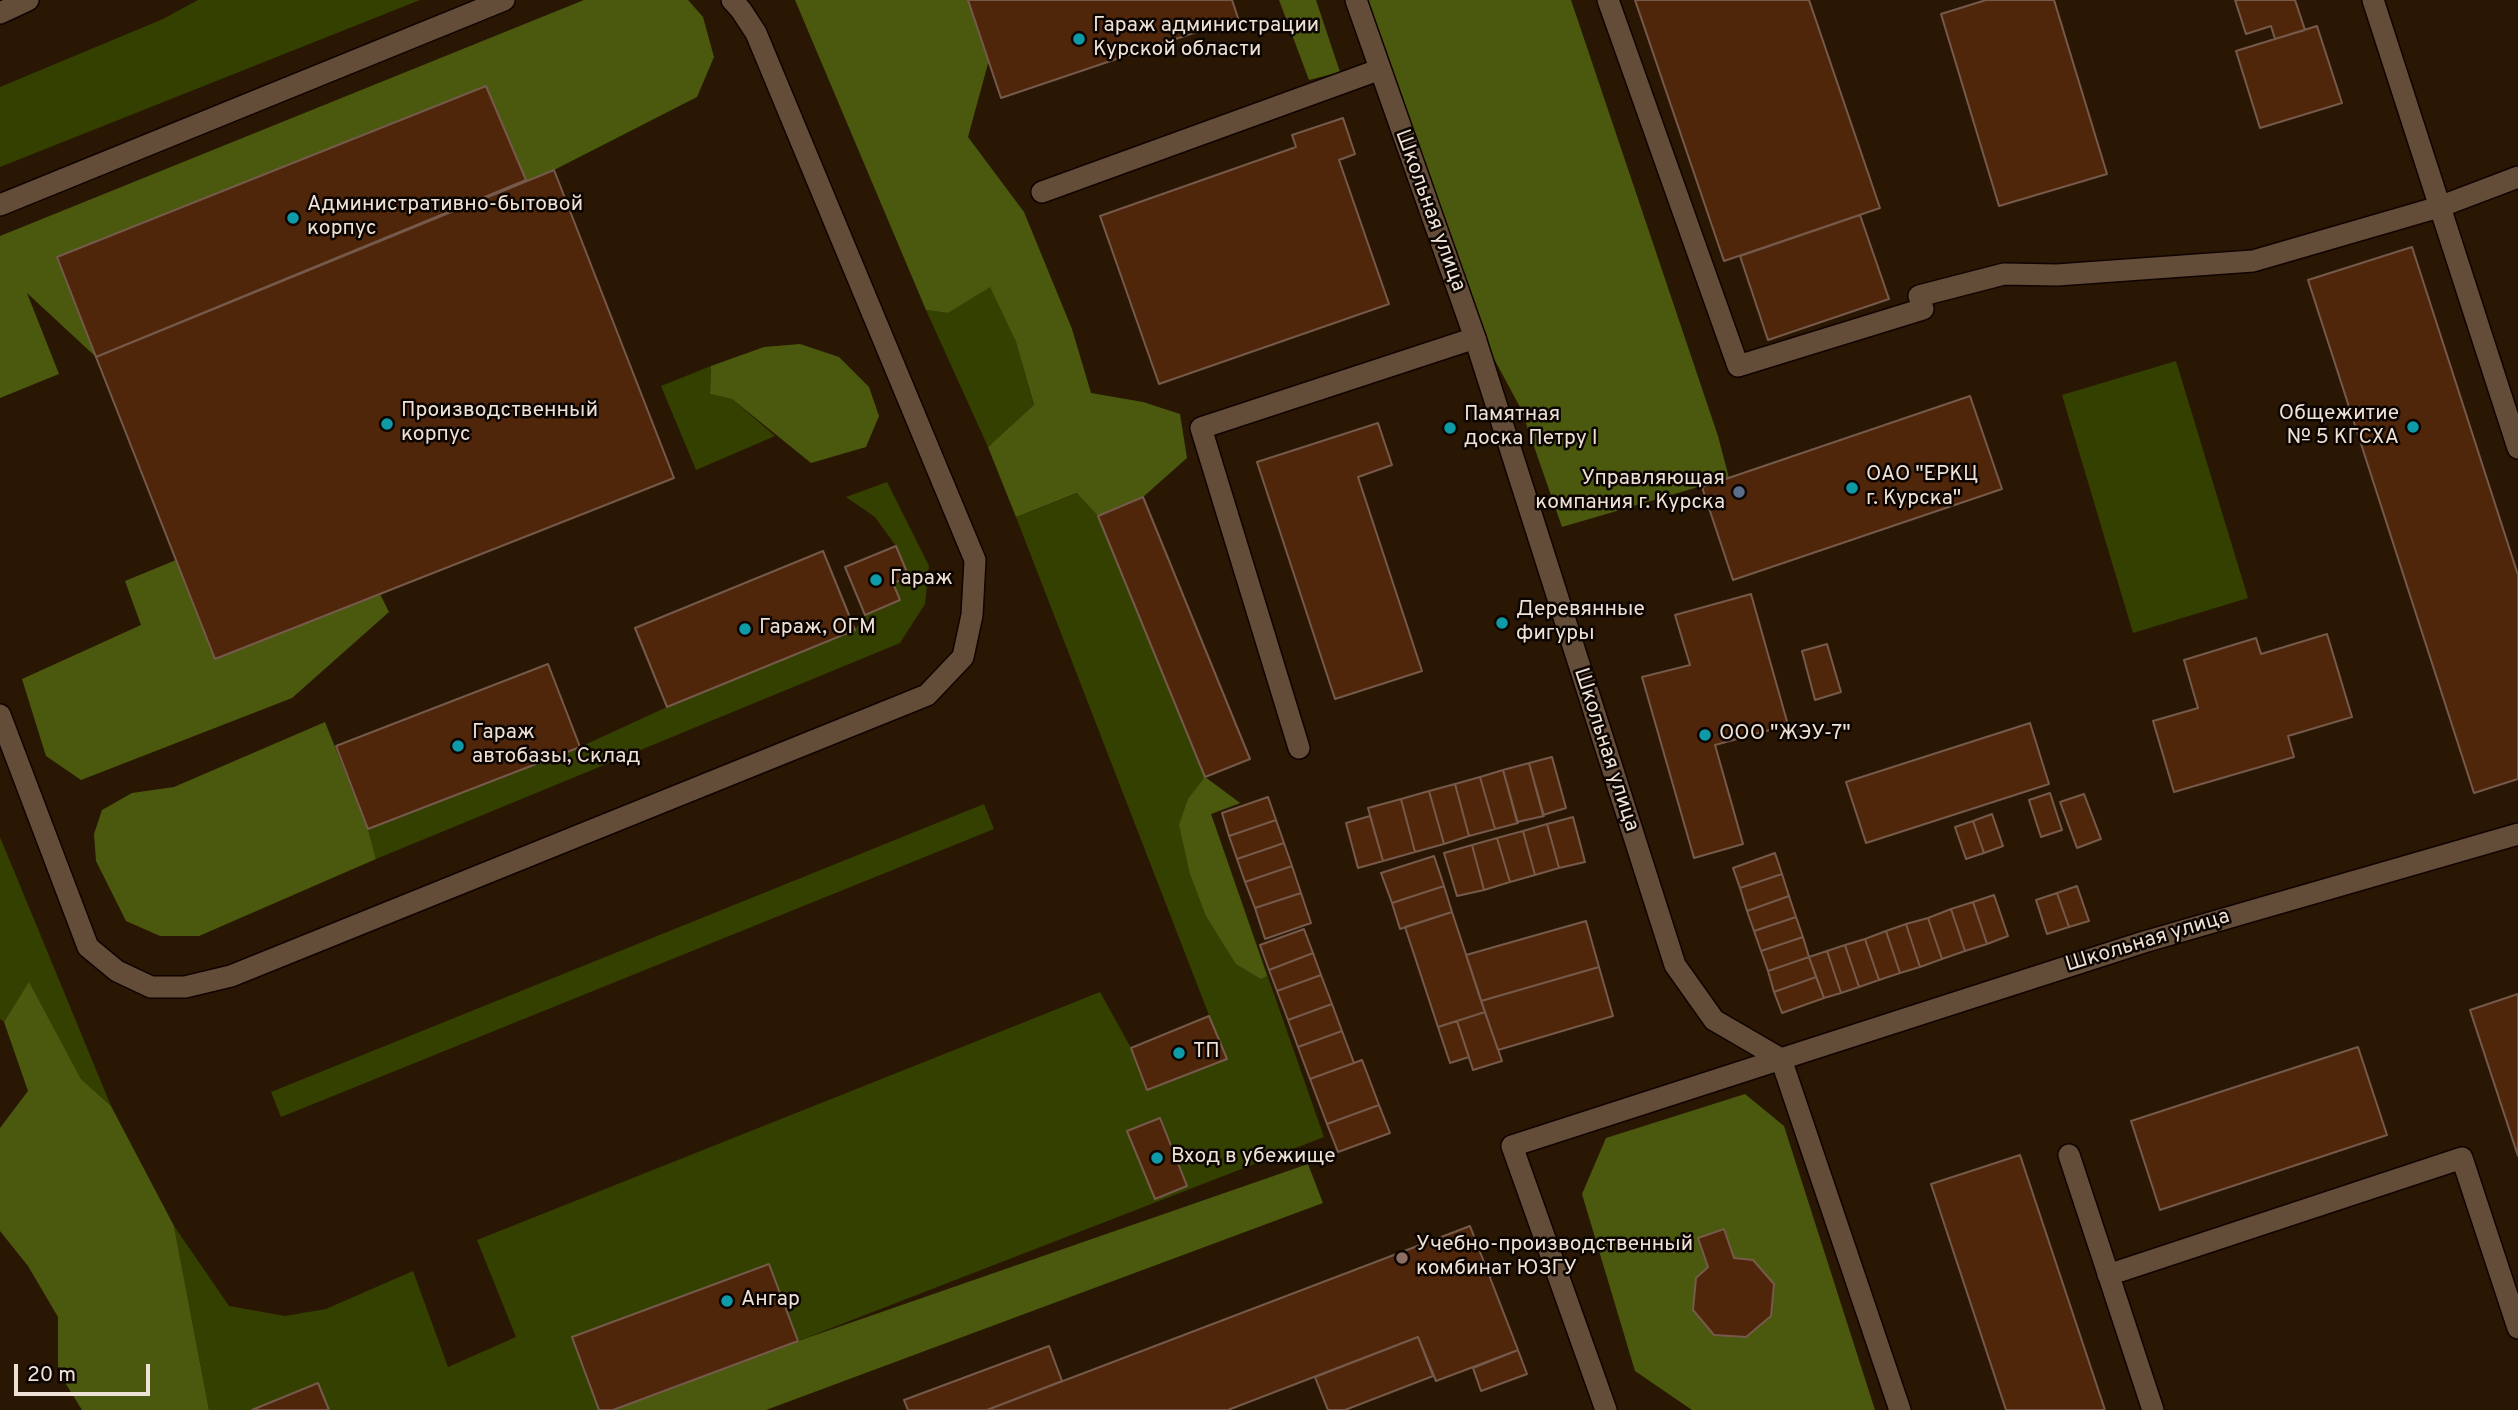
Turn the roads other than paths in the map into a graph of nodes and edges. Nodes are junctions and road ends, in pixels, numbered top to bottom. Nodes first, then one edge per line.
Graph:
1 (28, 0) edge
2 (504, 0) edge
3 (732, 0) edge
4 (1356, 0) edge
5 (1608, 0) edge
6 (2373, 0) edge
7 (0, 13) edge
8 (1378, 69) junction
9 (2518, 177) edge
10 (1042, 192) dead end
11 (0, 205) edge
12 (2439, 207) junction
13 (1475, 338) junction
14 (2518, 449) edge
15 (0, 715) edge
16 (1299, 748) dead end
17 (2518, 834) edge
18 (1781, 1059) junction
19 (2068, 1155) dead end
20 (2108, 1275) junction
21 (2518, 1328) edge
22 (1606, 1410) edge
23 (1900, 1410) edge
24 (2153, 1410) edge

1 - 7 street
2 - 11 street
3 - 15 street
4 - 8 street, Школьная улица
5 - 12 street
6 - 12 street
8 - 10 street
8 - 13 street, Школьная улица
9 - 12 street
12 - 14 street
13 - 16 street
13 - 18 street, Школьная улица
17 - 18 street, Школьная улица
18 - 22 street
18 - 23 street
19 - 20 street
20 - 21 street
20 - 24 street

